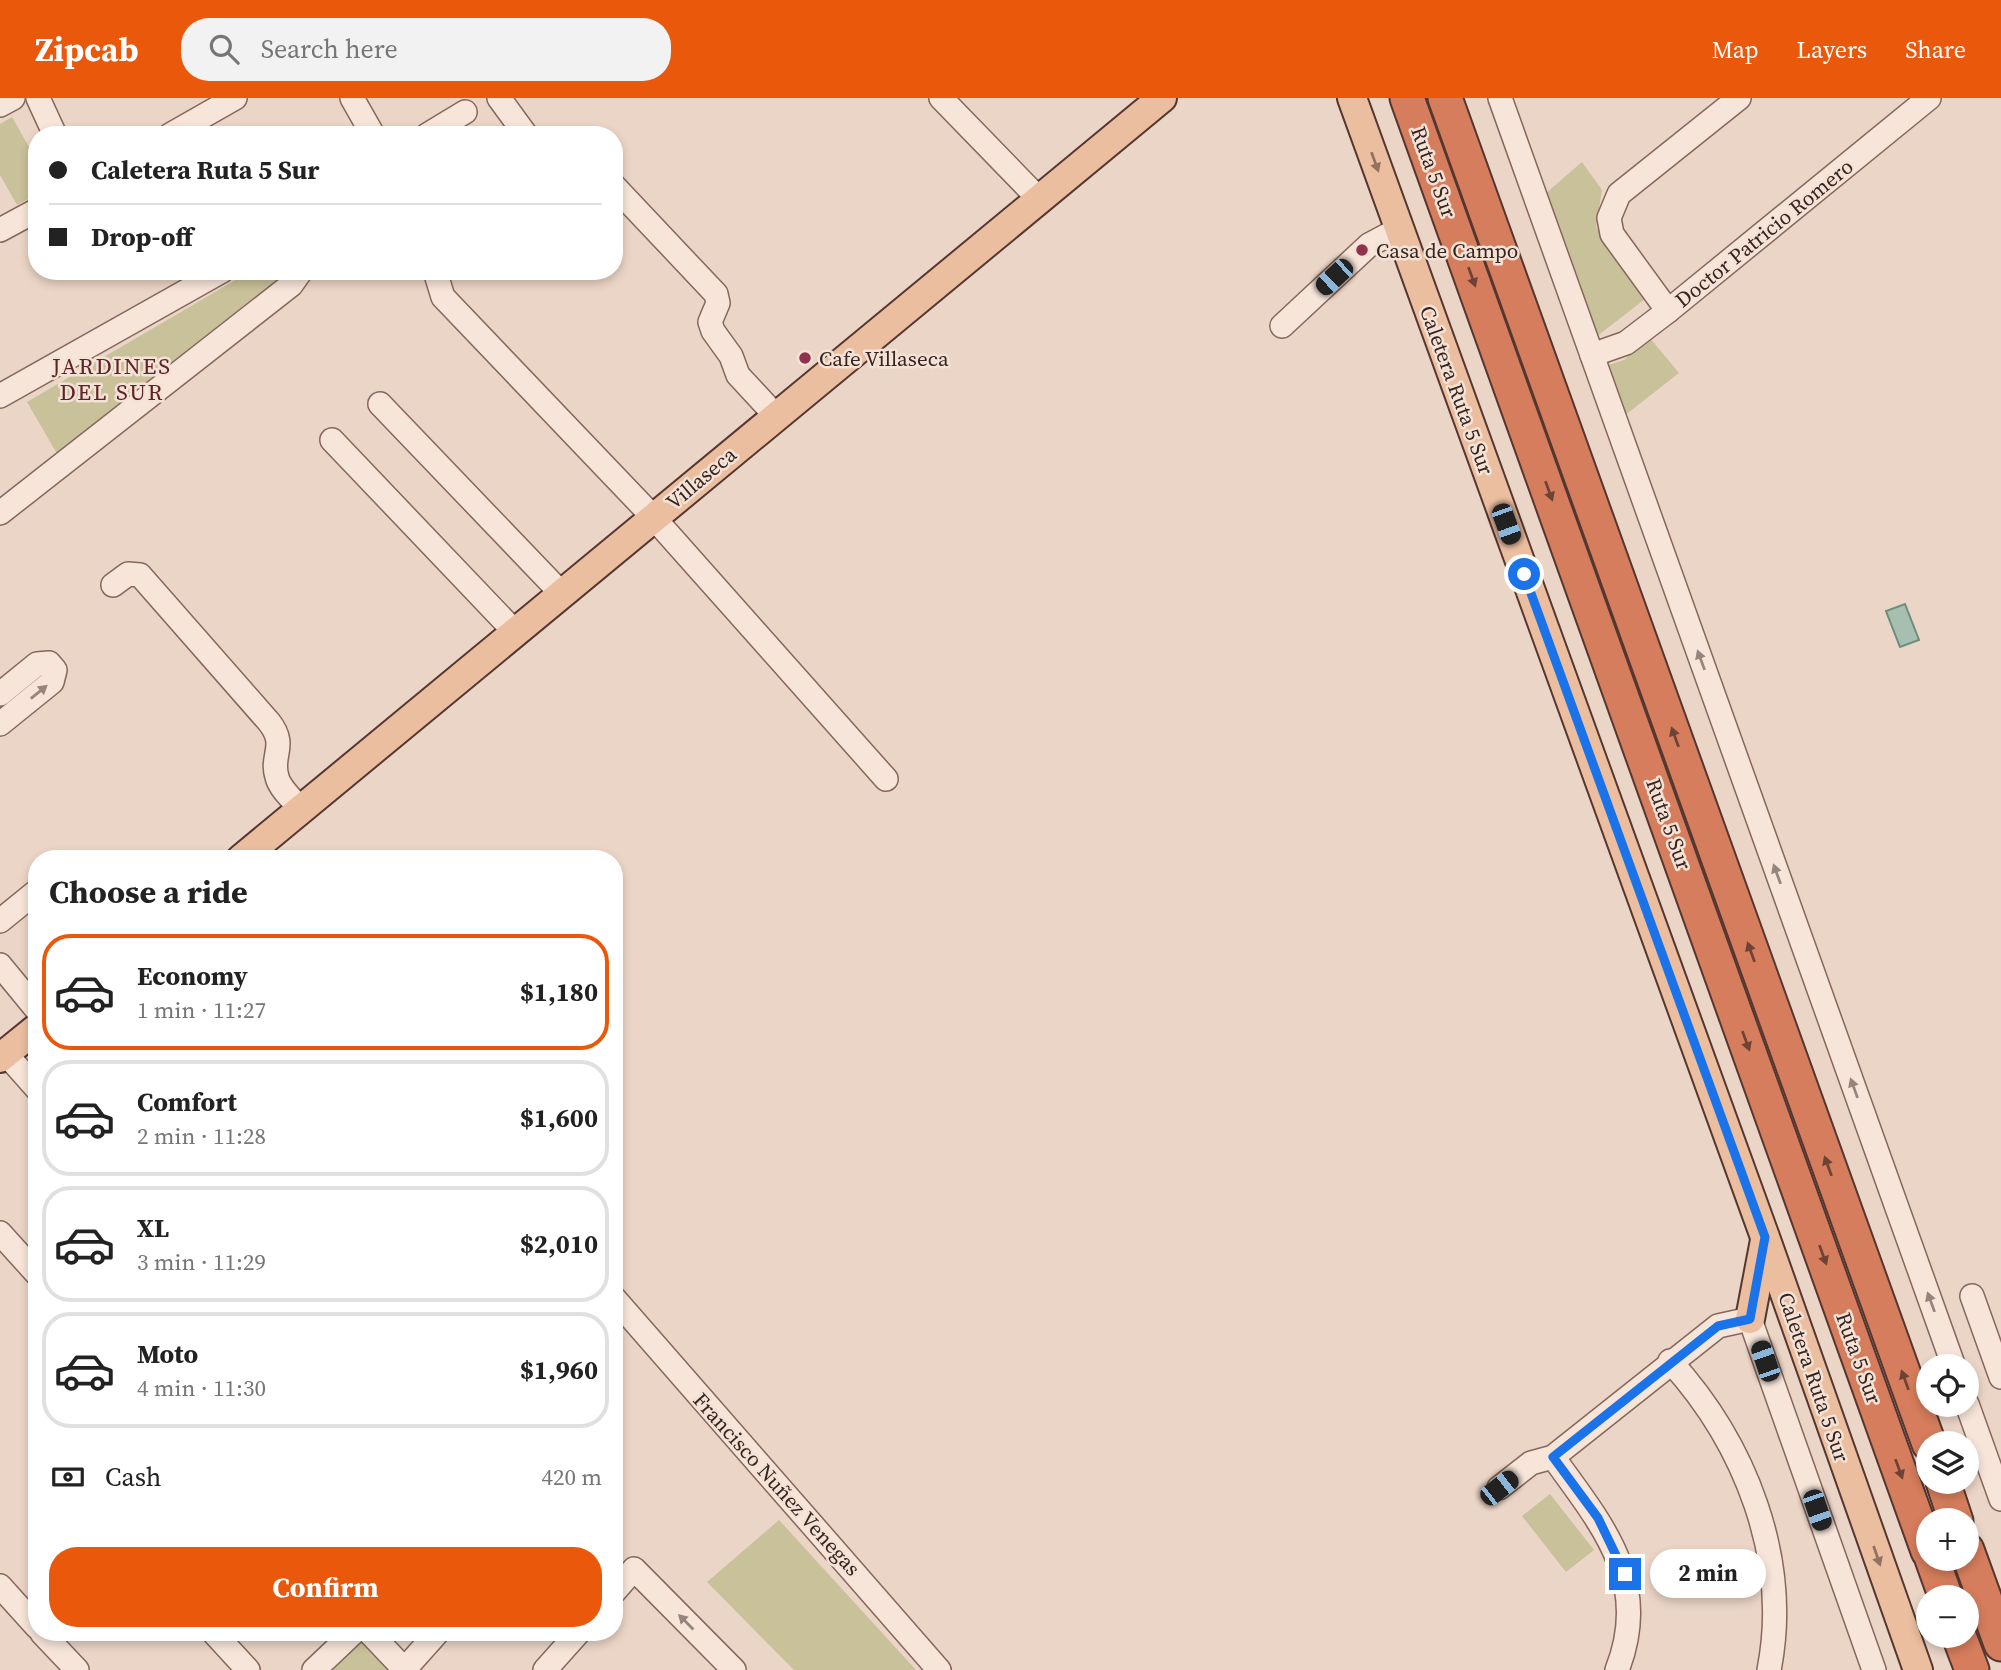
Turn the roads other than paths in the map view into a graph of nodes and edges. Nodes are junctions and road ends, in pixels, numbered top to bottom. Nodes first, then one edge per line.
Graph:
1 (13, 98) edge
2 (38, 98) edge
3 (352, 98) edge
4 (499, 98) edge
5 (941, 98) edge
6 (957, 98) edge
7 (1352, 98) edge
8 (1407, 98) edge
9 (1445, 98) edge
10 (1500, 98) edge
11 (1739, 98) edge
12 (1929, 98) edge
13 (230, 99) edge
14 (1151, 101) edge
15 (0, 105) edge
16 (465, 113) dead end
17 (51, 126) edge
18 (185, 126) edge
19 (368, 126) edge
20 (443, 126) edge
21 (519, 126) edge
22 (1044, 195) junction
23 (623, 196) edge
24 (28, 215) edge
25 (1399, 229) junction
26 (0, 230) edge
27 (206, 280) edge
28 (295, 280) edge
29 (438, 280) edge
30 (1668, 312) junction
31 (1282, 326) dead end
32 (1592, 355) junction
33 (0, 396) edge
34 (380, 404) dead end
35 (776, 416) junction
36 (332, 440) dead end
37 (0, 513) edge
38 (654, 518) junction
39 (113, 585) dead end
40 (562, 594) junction
41 (515, 632) junction
42 (0, 694) edge
43 (0, 724) edge
44 (886, 779) dead end
45 (301, 809) junction
46 (259, 850) edge
47 (28, 898) edge
48 (0, 921) edge
49 (0, 965) edge
50 (28, 999) edge
51 (28, 1035) edge
52 (3, 1056) edge
53 (28, 1080) edge
54 (0, 1233) edge
55 (1765, 1237) junction
56 (28, 1264) edge
57 (1972, 1296) dead end
58 (623, 1308) edge
59 (1750, 1319) junction
60 (1949, 1354) edge
61 (1670, 1361) junction
62 (2001, 1377) edge
63 (1972, 1417) edge
64 (1924, 1431) edge
65 (1553, 1457) junction
66 (1499, 1488) dead end
67 (2001, 1499) edge
68 (1916, 1518) edge
69 (1975, 1571) edge
70 (623, 1582) edge
71 (0, 1586) edge
72 (28, 1617) edge
73 (50, 1641) edge
74 (221, 1641) edge
75 (345, 1641) edge
76 (377, 1641) edge
77 (430, 1641) edge
78 (571, 1641) edge
79 (2001, 1644) edge
80 (1964, 1648) edge
81 (77, 1670) edge
82 (248, 1670) edge
83 (314, 1670) edge
84 (404, 1670) edge
85 (545, 1670) edge
86 (734, 1670) edge
87 (939, 1670) edge
88 (1617, 1670) edge
89 (1769, 1670) edge
90 (1874, 1670) edge
91 (1918, 1670) edge
92 (1972, 1670) edge

1 - 15 street
2 - 17 street
3 - 19 street
4 - 21 street
5 - 22 street
6 - 22 street
7 -> 25 main road, Caletera Ruta 5 Sur
8 -> 68 highway, Ruta 5 Sur
64 -> 9 highway, Ruta 5 Sur
10 - 32 street
11 - 30 street
12 - 30 street, Doctor Patricio Romero
13 - 18 street
14 - 22 main road, Villaseca
16 - 20 street
22 - 35 main road, Villaseca
23 - 35 street
24 - 26 street
25 - 31 street
25 - 55 main road, Caletera Ruta 5 Sur
27 - 33 street
28 - 37 street
29 - 38 street
30 - 32 street, Doctor Patricio Romero
60 -> 32 street
34 - 40 street
35 - 38 main road, Villaseca
36 - 41 street
38 - 40 main road, Villaseca
38 - 44 street
39 - 45 street
40 - 41 main road, Villaseca
41 - 45 main road, Villaseca
43 -> 42 street
45 - 46 main road, Villaseca
47 - 48 street
49 - 50 street
51 - 52 main road
52 - 53 street
54 - 56 street
55 - 59 main road
55 -> 91 main road, Caletera Ruta 5 Sur
57 - 62 street
58 - 87 street, Francisco Nuñez Venegas
59 - 61 street
59 - 90 street
61 - 65 street
61 - 89 street
63 - 67 street
65 - 66 street
65 - 88 street
69 - 79 highway
86 -> 70 street
71 - 72 street
73 - 81 street
74 - 82 street
75 - 83 street
76 - 84 street
77 - 84 street
78 - 85 street
80 - 92 highway

